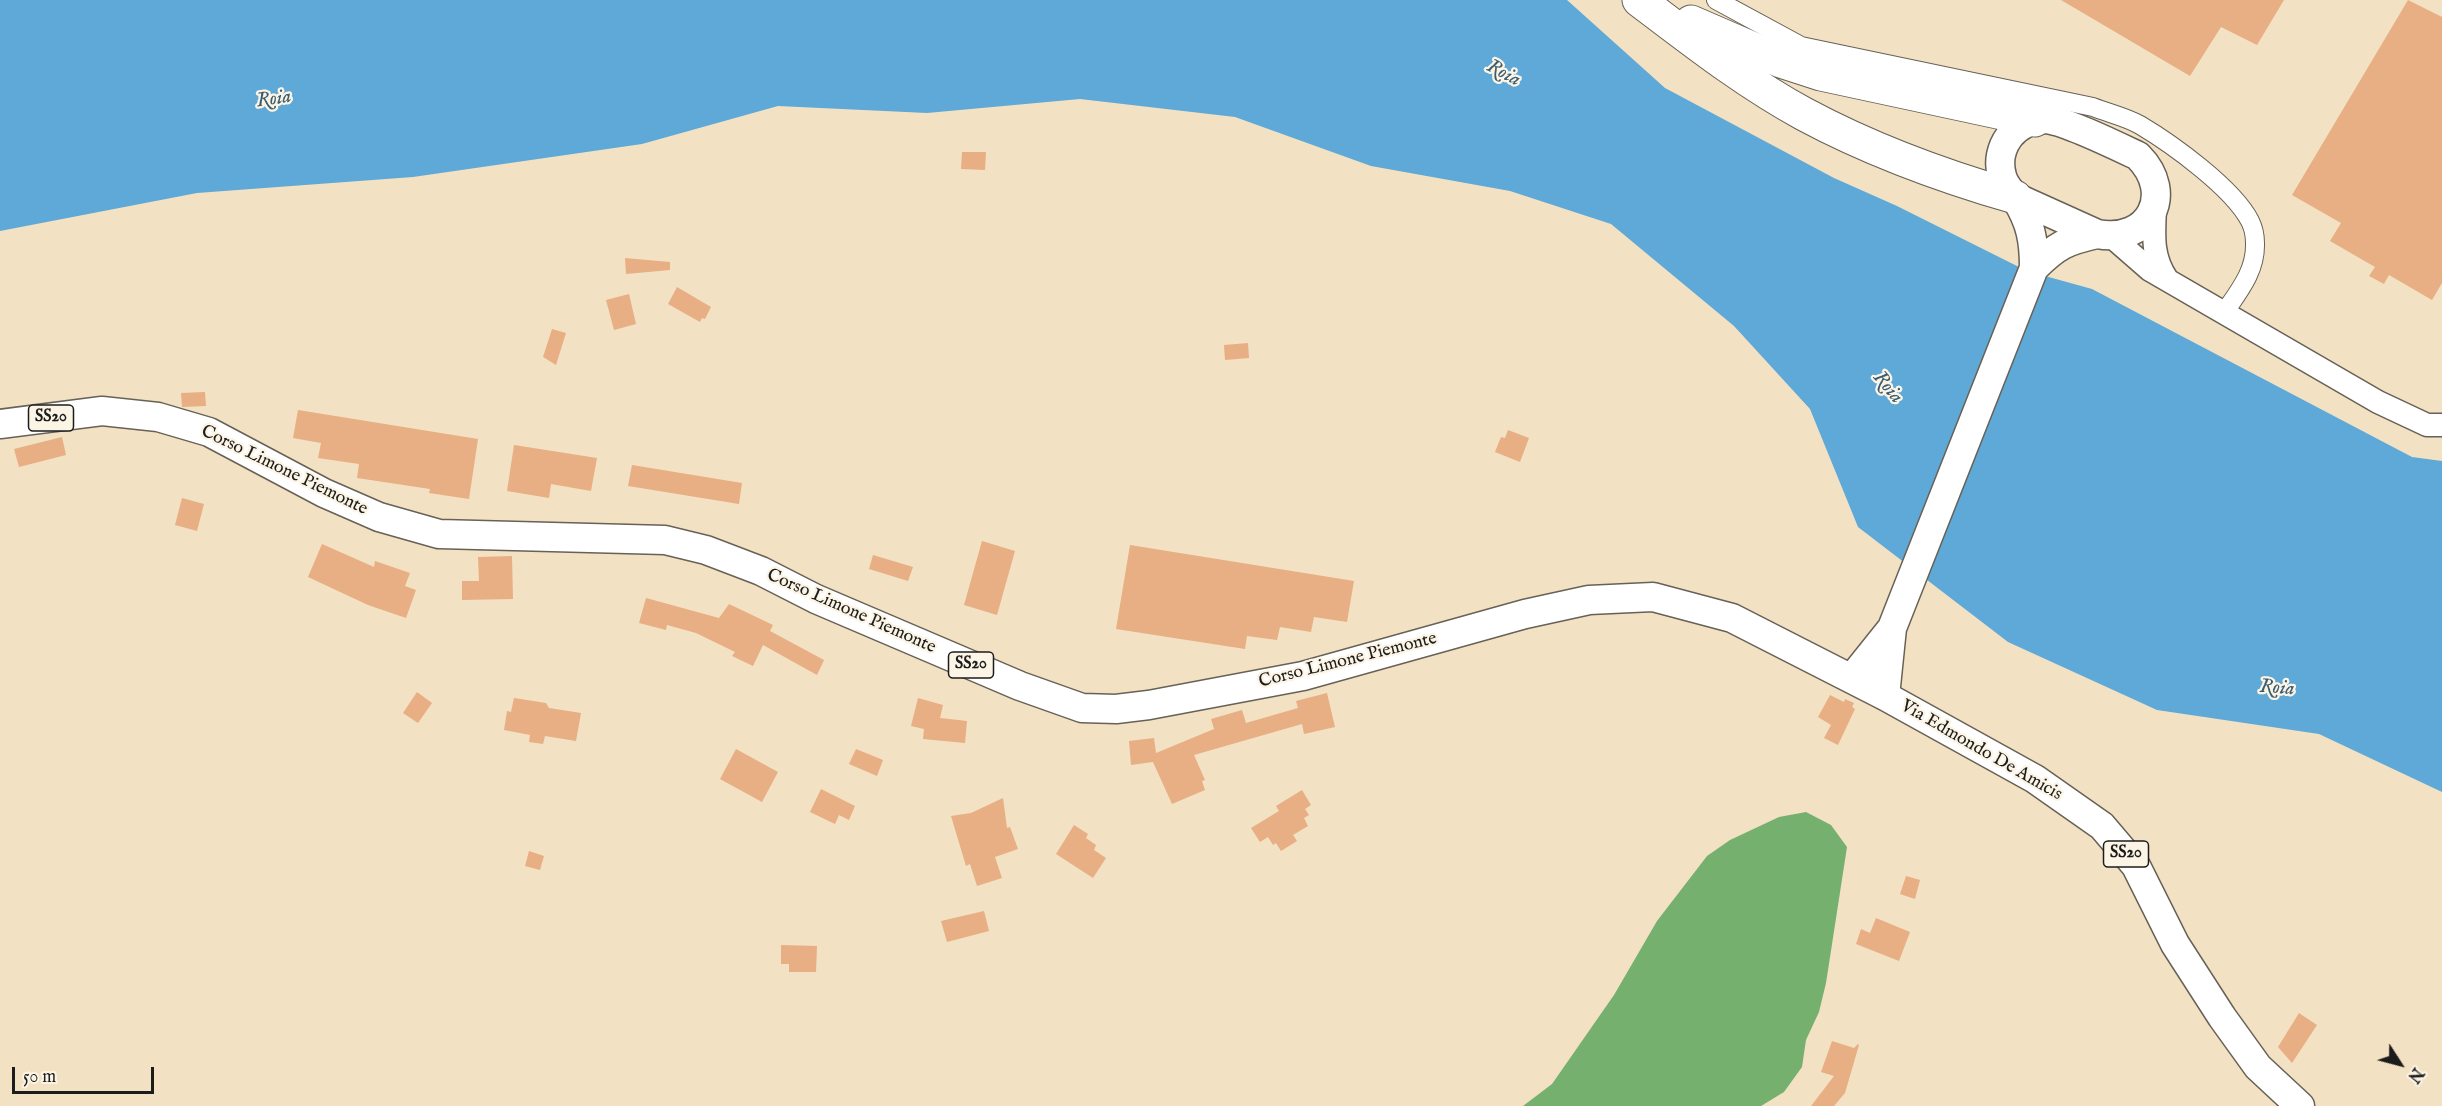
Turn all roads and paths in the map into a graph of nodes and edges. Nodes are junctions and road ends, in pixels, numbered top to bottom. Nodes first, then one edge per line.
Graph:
1 (1641, 0) edge
2 (1716, 0) edge
3 (2035, 120) junction
4 (2015, 197) junction
5 (2155, 207) junction
6 (2104, 235) junction
7 (2034, 268) junction
8 (2167, 280) junction
9 (2224, 313) junction
10 (0, 424) edge
11 (2442, 425) edge
12 (1869, 687) junction
13 (2300, 1106) edge

1 - 3 highway
1 - 4 highway
2 - 9 street
3 - 4 main road
3 - 5 main road
4 - 6 main road
4 - 7 main road
5 - 6 main road
5 - 8 street
6 - 7 main road
6 - 8 street
7 - 12 main road
8 - 9 street
9 - 11 street
10 - 12 main road, Corso Limone Piemonte / SS20
12 - 13 main road, Via Edmondo De Amicis / SS20

